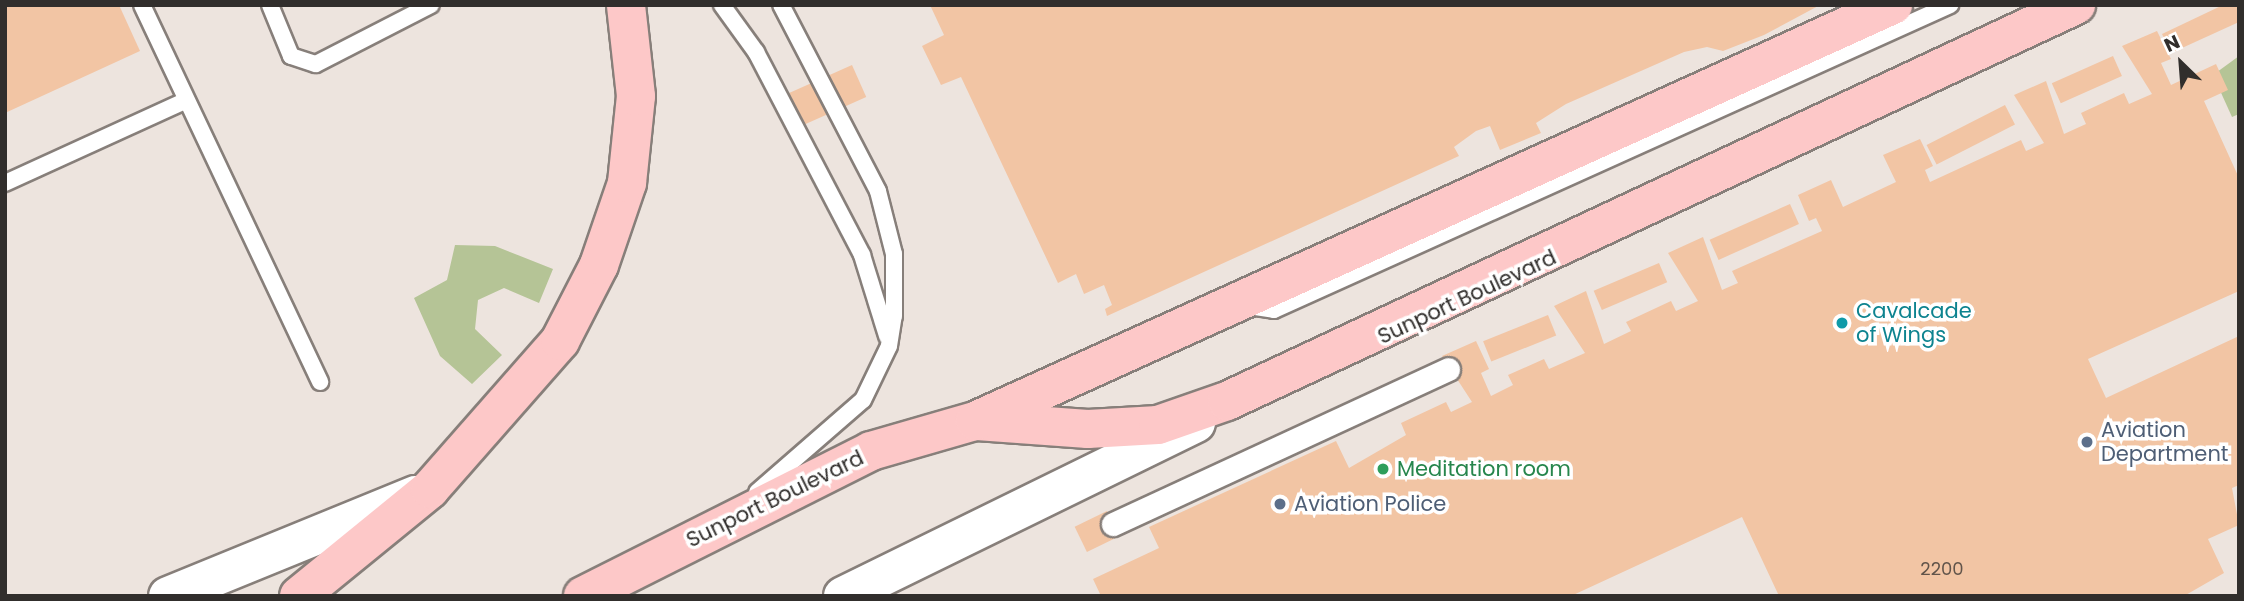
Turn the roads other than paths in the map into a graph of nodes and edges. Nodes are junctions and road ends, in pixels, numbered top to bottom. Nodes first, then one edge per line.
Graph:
1 (142, 5) edge
2 (270, 5) edge
3 (431, 5) edge
4 (626, 5) edge
5 (722, 5) edge
6 (781, 5) edge
7 (1894, 5) edge
8 (1950, 5) edge
9 (2076, 5) edge
10 (2095, 5) edge
11 (185, 101) junction
12 (5, 183) edge
13 (1233, 304) junction
14 (889, 346) junction
15 (1448, 369) dead end
16 (320, 382) dead end
17 (975, 421) junction
18 (430, 489) junction
19 (1113, 524) dead end
20 (653, 559) junction
21 (168, 596) edge
22 (299, 596) edge
23 (583, 596) edge
24 (601, 596) edge
25 (843, 596) edge

1 - 11 lane
2 - 3 lane
4 - 18 main road
5 - 14 lane
6 - 14 lane
7 - 13 main road, Sunport Boulevard
8 - 13 lane
9 - 17 main road, Sunport Boulevard
10 - 25 main road, Sunport Boulevard
11 - 12 lane
11 - 16 lane
13 - 17 main road, Sunport Boulevard
14 - 20 lane
15 - 19 street
17 - 20 main road, Sunport Boulevard
18 - 21 main road
18 - 22 main road
20 - 23 main road, Sunport Boulevard
20 - 24 main road

